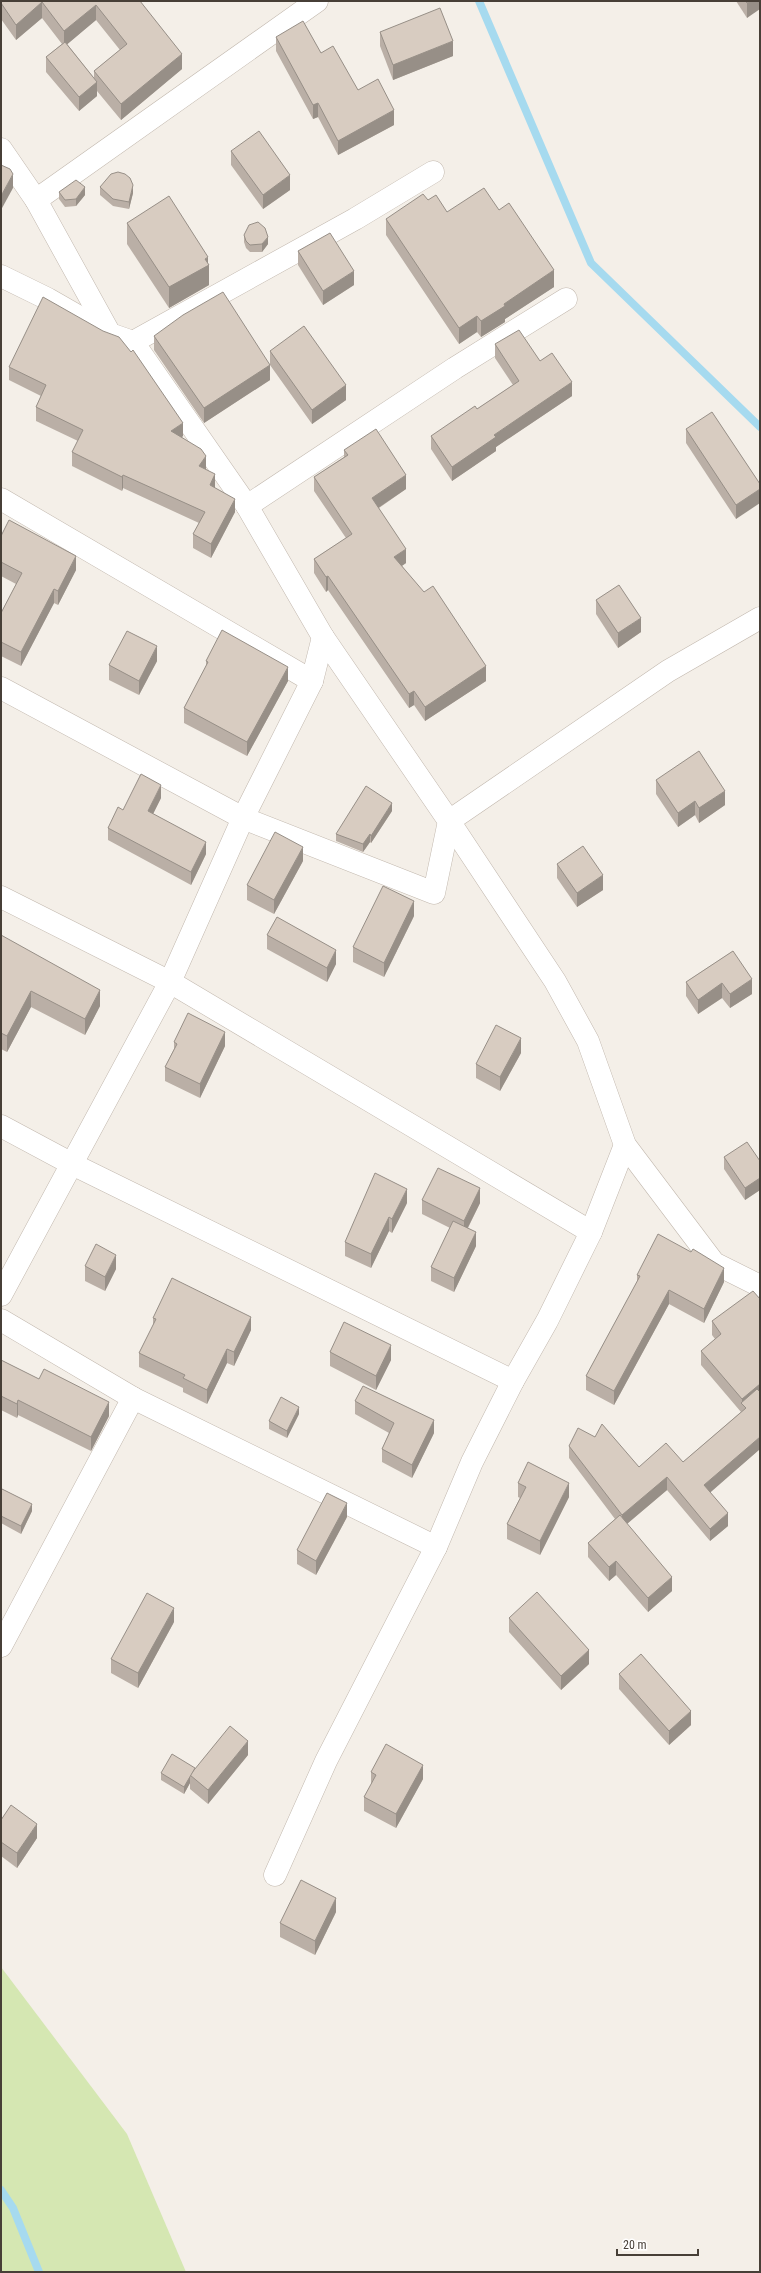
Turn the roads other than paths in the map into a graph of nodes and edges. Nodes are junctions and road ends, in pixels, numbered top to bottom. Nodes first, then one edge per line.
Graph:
1 (317, 1) edge
2 (1, 149) edge
3 (433, 172) dead end
4 (36, 200) junction
5 (1, 276) edge
6 (566, 299) dead end
7 (110, 334) junction
8 (133, 342) junction
9 (1, 499) edge
10 (247, 506) junction
11 (760, 618) edge
12 (323, 637) junction
13 (312, 681) junction
14 (1, 688) edge
15 (243, 818) junction
16 (449, 821) junction
17 (1, 897) edge
18 (170, 982) junction
19 (1, 1126) edge
20 (625, 1145) junction
21 (72, 1164) junction
22 (591, 1232) junction
23 (760, 1285) edge
24 (1, 1295) edge
25 (1, 1320) edge
26 (513, 1381) junction
27 (133, 1398) junction
28 (436, 1547) junction
29 (1, 1646) edge
30 (275, 1875) dead end

1 - 4 street
2 - 4 street
3 - 8 street
4 - 7 street
5 - 7 street
6 - 10 street
7 - 8 street
8 - 10 street
9 - 13 street
10 - 12 street
11 - 16 street
12 - 13 street
12 - 16 street
13 - 15 street
14 - 15 street
15 - 16 street
15 - 18 street
16 - 20 street
17 - 18 street
18 - 21 street
18 - 22 street
19 - 21 street
20 - 22 street
20 - 23 street
21 - 24 street
21 - 26 street
22 - 26 street
25 - 27 street
26 - 28 street
27 - 28 street
27 - 29 street
28 - 30 street

